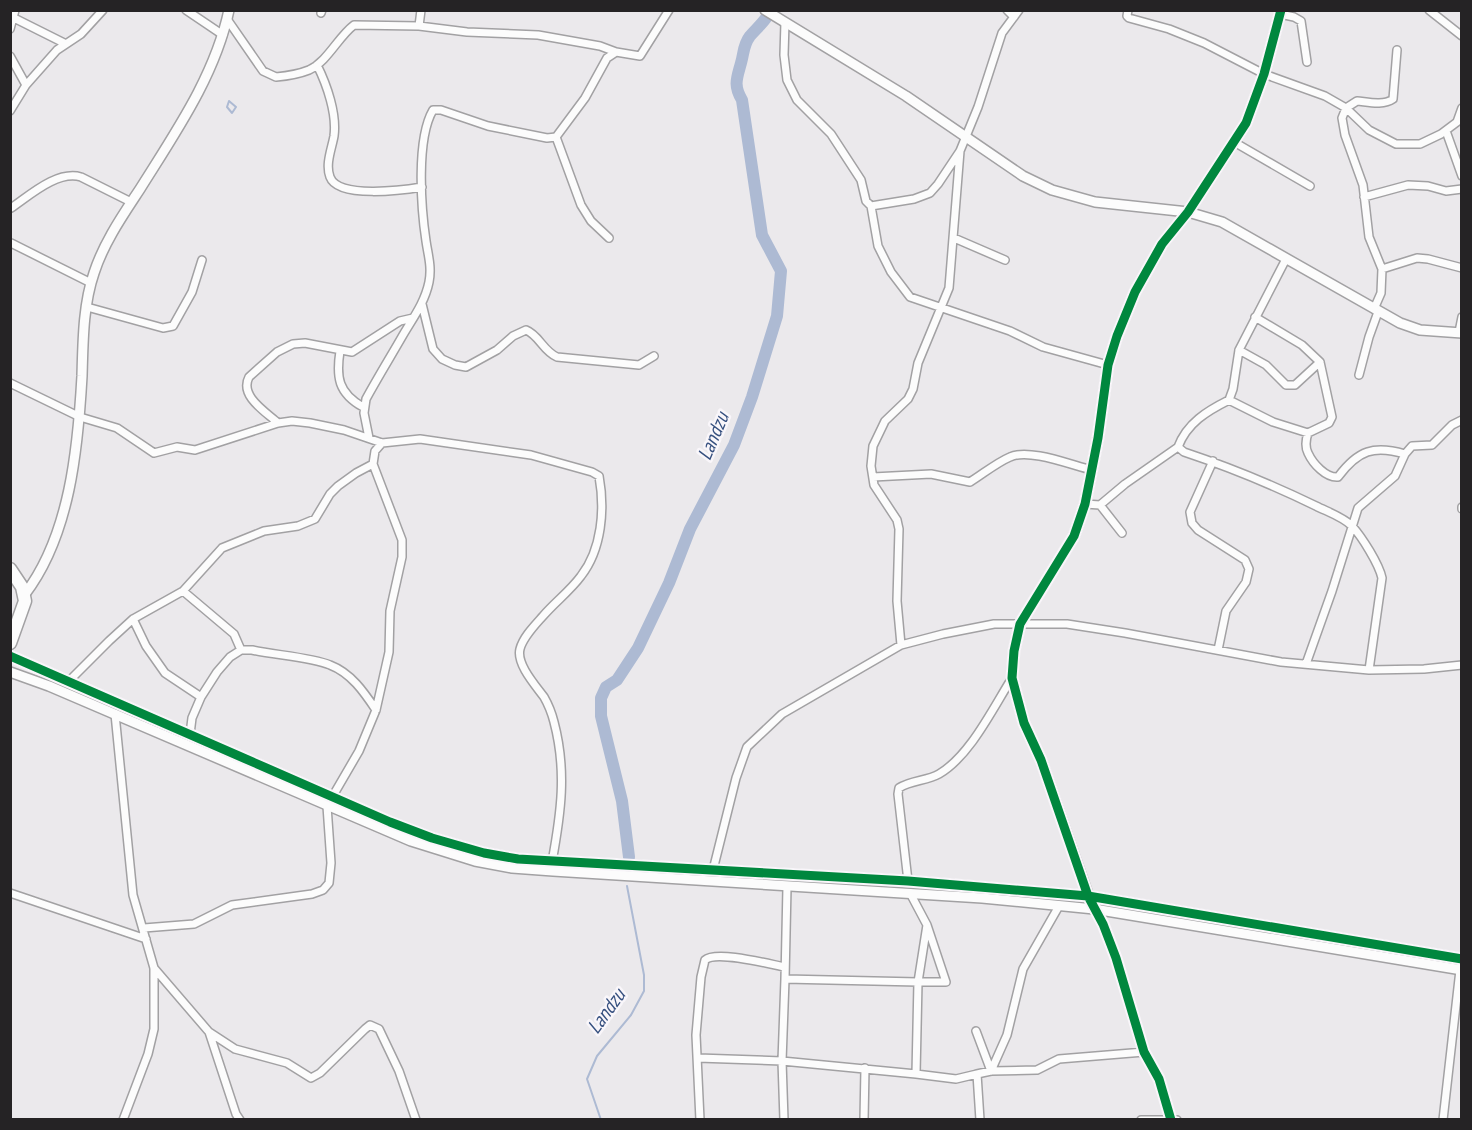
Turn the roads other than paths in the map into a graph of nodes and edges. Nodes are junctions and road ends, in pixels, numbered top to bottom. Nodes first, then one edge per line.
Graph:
1 (103, 10) edge
2 (186, 10) edge
3 (421, 10) edge
4 (669, 10) edge
5 (765, 10) edge
6 (1008, 10) edge
7 (1128, 10) edge
8 (1429, 10) edge
9 (1280, 12) edge
10 (15, 14) edge
11 (1017, 14) edge
12 (228, 15) edge
13 (785, 22) junction
14 (418, 26) junction
15 (10, 29) edge
16 (223, 35) junction
17 (1461, 36) edge
18 (64, 44) junction
19 (1397, 50) dead end
20 (616, 52) junction
21 (10, 56) edge
22 (1307, 62) dead end
23 (317, 65) junction
24 (1264, 74) junction
25 (27, 85) junction
26 (11, 106) edge
27 (1346, 108) junction
28 (1461, 108) edge
29 (1446, 131) junction
30 (556, 137) junction
31 (966, 137) junction
32 (1234, 142) junction
33 (960, 151) junction
34 (1461, 177) edge
35 (1310, 186) dead end
36 (422, 187) junction
37 (1461, 189) edge
38 (1364, 197) junction
39 (131, 202) junction
40 (11, 206) edge
41 (871, 206) junction
42 (1188, 212) junction
43 (10, 217) edge
44 (609, 238) dead end
45 (954, 238) junction
46 (11, 241) edge
47 (10, 249) edge
48 (1286, 259) junction
49 (202, 260) dead end
50 (1005, 260) dead end
51 (1461, 268) edge
52 (1382, 269) junction
53 (90, 283) junction
54 (422, 304) junction
55 (87, 306) junction
56 (941, 309) junction
57 (1376, 311) junction
58 (1255, 317) junction
59 (1461, 317) edge
60 (413, 318) junction
61 (1460, 333) edge
62 (1239, 350) junction
63 (340, 351) junction
64 (654, 356) dead end
65 (1320, 362) junction
66 (1108, 365) junction
67 (1359, 375) dead end
68 (10, 383) edge
69 (1229, 400) junction
70 (363, 407) junction
71 (80, 417) junction
72 (1461, 420) edge
73 (278, 423) junction
74 (1308, 433) junction
75 (369, 438) junction
76 (382, 443) junction
77 (1178, 447) junction
78 (1405, 454) junction
79 (1213, 461) junction
80 (374, 464) junction
81 (1092, 470) junction
82 (873, 477) junction
83 (1085, 504) junction
84 (1100, 505) junction
85 (1351, 525) junction
86 (1122, 533) dead end
87 (10, 569) edge
88 (183, 591) junction
89 (25, 594) junction
90 (133, 619) junction
91 (1020, 624) junction
92 (10, 643) edge
93 (901, 645) junction
94 (241, 650) junction
95 (1218, 650) junction
96 (10, 656) edge
97 (1306, 664) junction
98 (1461, 664) edge
99 (1369, 670) junction
100 (10, 672) edge
101 (1012, 678) junction
102 (69, 681) junction
103 (201, 697) junction
104 (376, 710) junction
105 (115, 714) junction
106 (190, 734) junction
107 (332, 796) junction
108 (327, 806) junction
109 (552, 862) junction
110 (713, 870) junction
111 (908, 881) junction
112 (786, 886) junction
113 (10, 893) edge
114 (910, 893) junction
115 (1088, 897) junction
116 (1059, 906) junction
117 (1094, 909) junction
118 (927, 925) junction
119 (144, 928) junction
120 (146, 939) junction
121 (1461, 959) edge
122 (785, 967) junction
123 (154, 969) junction
124 (1460, 970) edge
125 (785, 979) junction
126 (918, 982) junction
127 (976, 1031) dead end
128 (209, 1032) junction
129 (1144, 1052) junction
130 (698, 1058) junction
131 (782, 1061) junction
132 (865, 1068) junction
133 (991, 1071) junction
134 (916, 1074) junction
135 (977, 1074) junction
136 (123, 1119) edge
137 (240, 1119) edge
138 (416, 1119) edge
139 (700, 1119) edge
140 (784, 1119) edge
141 (864, 1119) edge
142 (980, 1119) edge
143 (1141, 1119) edge
144 (1173, 1119) edge
145 (1443, 1119) edge

1 - 18 street
2 - 16 street
3 - 14 street
4 - 20 street
5 - 13 street
6 - 11 street
7 - 24 street
8 - 17 street
9 - 22 street
9 - 24 street
10 - 15 street
10 - 18 street
11 - 31 street
12 - 16 street
12 - 23 street
13 - 31 street
13 - 41 street
14 - 20 street
14 - 23 street
16 - 39 street
18 - 25 street
19 - 27 street
20 - 30 street
21 - 25 street
23 - 36 street
24 - 27 street
24 - 32 street
25 - 26 street
27 - 29 street
27 - 38 street
28 - 29 street
29 - 34 street
30 - 36 street
30 - 44 street
31 - 33 street
31 - 42 street
32 - 35 street
32 - 42 street
33 - 41 street
33 - 45 street
36 - 54 street
37 - 38 street
38 - 52 street
39 - 40 street
39 - 53 street
40 - 43 street
41 - 56 street
42 - 48 street
42 - 66 street
45 - 50 street
45 - 56 street
46 - 47 street
46 - 53 street
48 - 57 street
48 - 58 street
49 - 55 street
51 - 52 street
52 - 57 street
53 - 55 street
54 - 60 street
54 - 64 street
55 - 71 street
56 - 66 street
56 - 82 street
57 - 61 street
57 - 67 street
58 - 62 street
58 - 65 street
59 - 61 street
60 - 63 street
60 - 70 street
62 - 65 street
62 - 69 street
63 - 70 street
63 - 73 street
65 - 74 street
66 - 81 street
68 - 71 street
69 - 74 street
69 - 77 street
70 - 75 street
71 - 73 street
71 - 89 street
72 - 78 street
73 - 75 street
74 - 78 street
75 - 76 street
76 - 80 street
76 - 109 street
77 - 79 street
77 - 84 street
78 - 85 street
79 - 85 street
79 - 95 street
80 - 88 street
80 - 104 street
81 - 82 street
81 - 83 street
82 - 93 street
83 - 84 street
83 - 91 street
84 - 86 street
85 - 97 street
85 - 99 street
87 - 89 highway
88 - 90 street
88 - 94 street
89 - 92 highway
90 - 102 street
90 - 103 street
91 - 93 street
91 - 95 street
91 - 101 street
93 - 110 street
94 - 103 street
94 - 104 street
95 - 97 street
96 - 102 street
97 - 99 street
98 - 99 street
100 - 105 street
101 - 111 street
101 - 115 street
102 - 106 street
103 - 106 street
104 - 107 street
105 - 108 street
105 - 119 street
106 - 107 street
107 - 108 street
107 - 109 street
108 - 112 street
108 - 119 street
109 - 110 street
110 - 111 street
111 - 115 street
112 - 114 street
112 - 122 street
113 - 120 street
114 - 116 street
114 - 118 street
115 - 117 street
115 - 121 street
116 - 117 street
116 - 133 street
117 - 124 street
117 - 129 street
118 - 126 street
118 - 126 street
119 - 120 street
120 - 123 street
122 - 125 street
122 - 130 street
123 - 128 street
123 - 136 street
124 - 145 street
125 - 126 street
125 - 131 street
126 - 134 street
127 - 133 street
128 - 137 street
128 - 138 street
129 - 133 street
129 - 144 street
130 - 131 street
130 - 139 street
131 - 132 street
131 - 140 street
132 - 134 street
132 - 141 street
133 - 135 street
134 - 135 street
135 - 142 street
143 - 144 street

